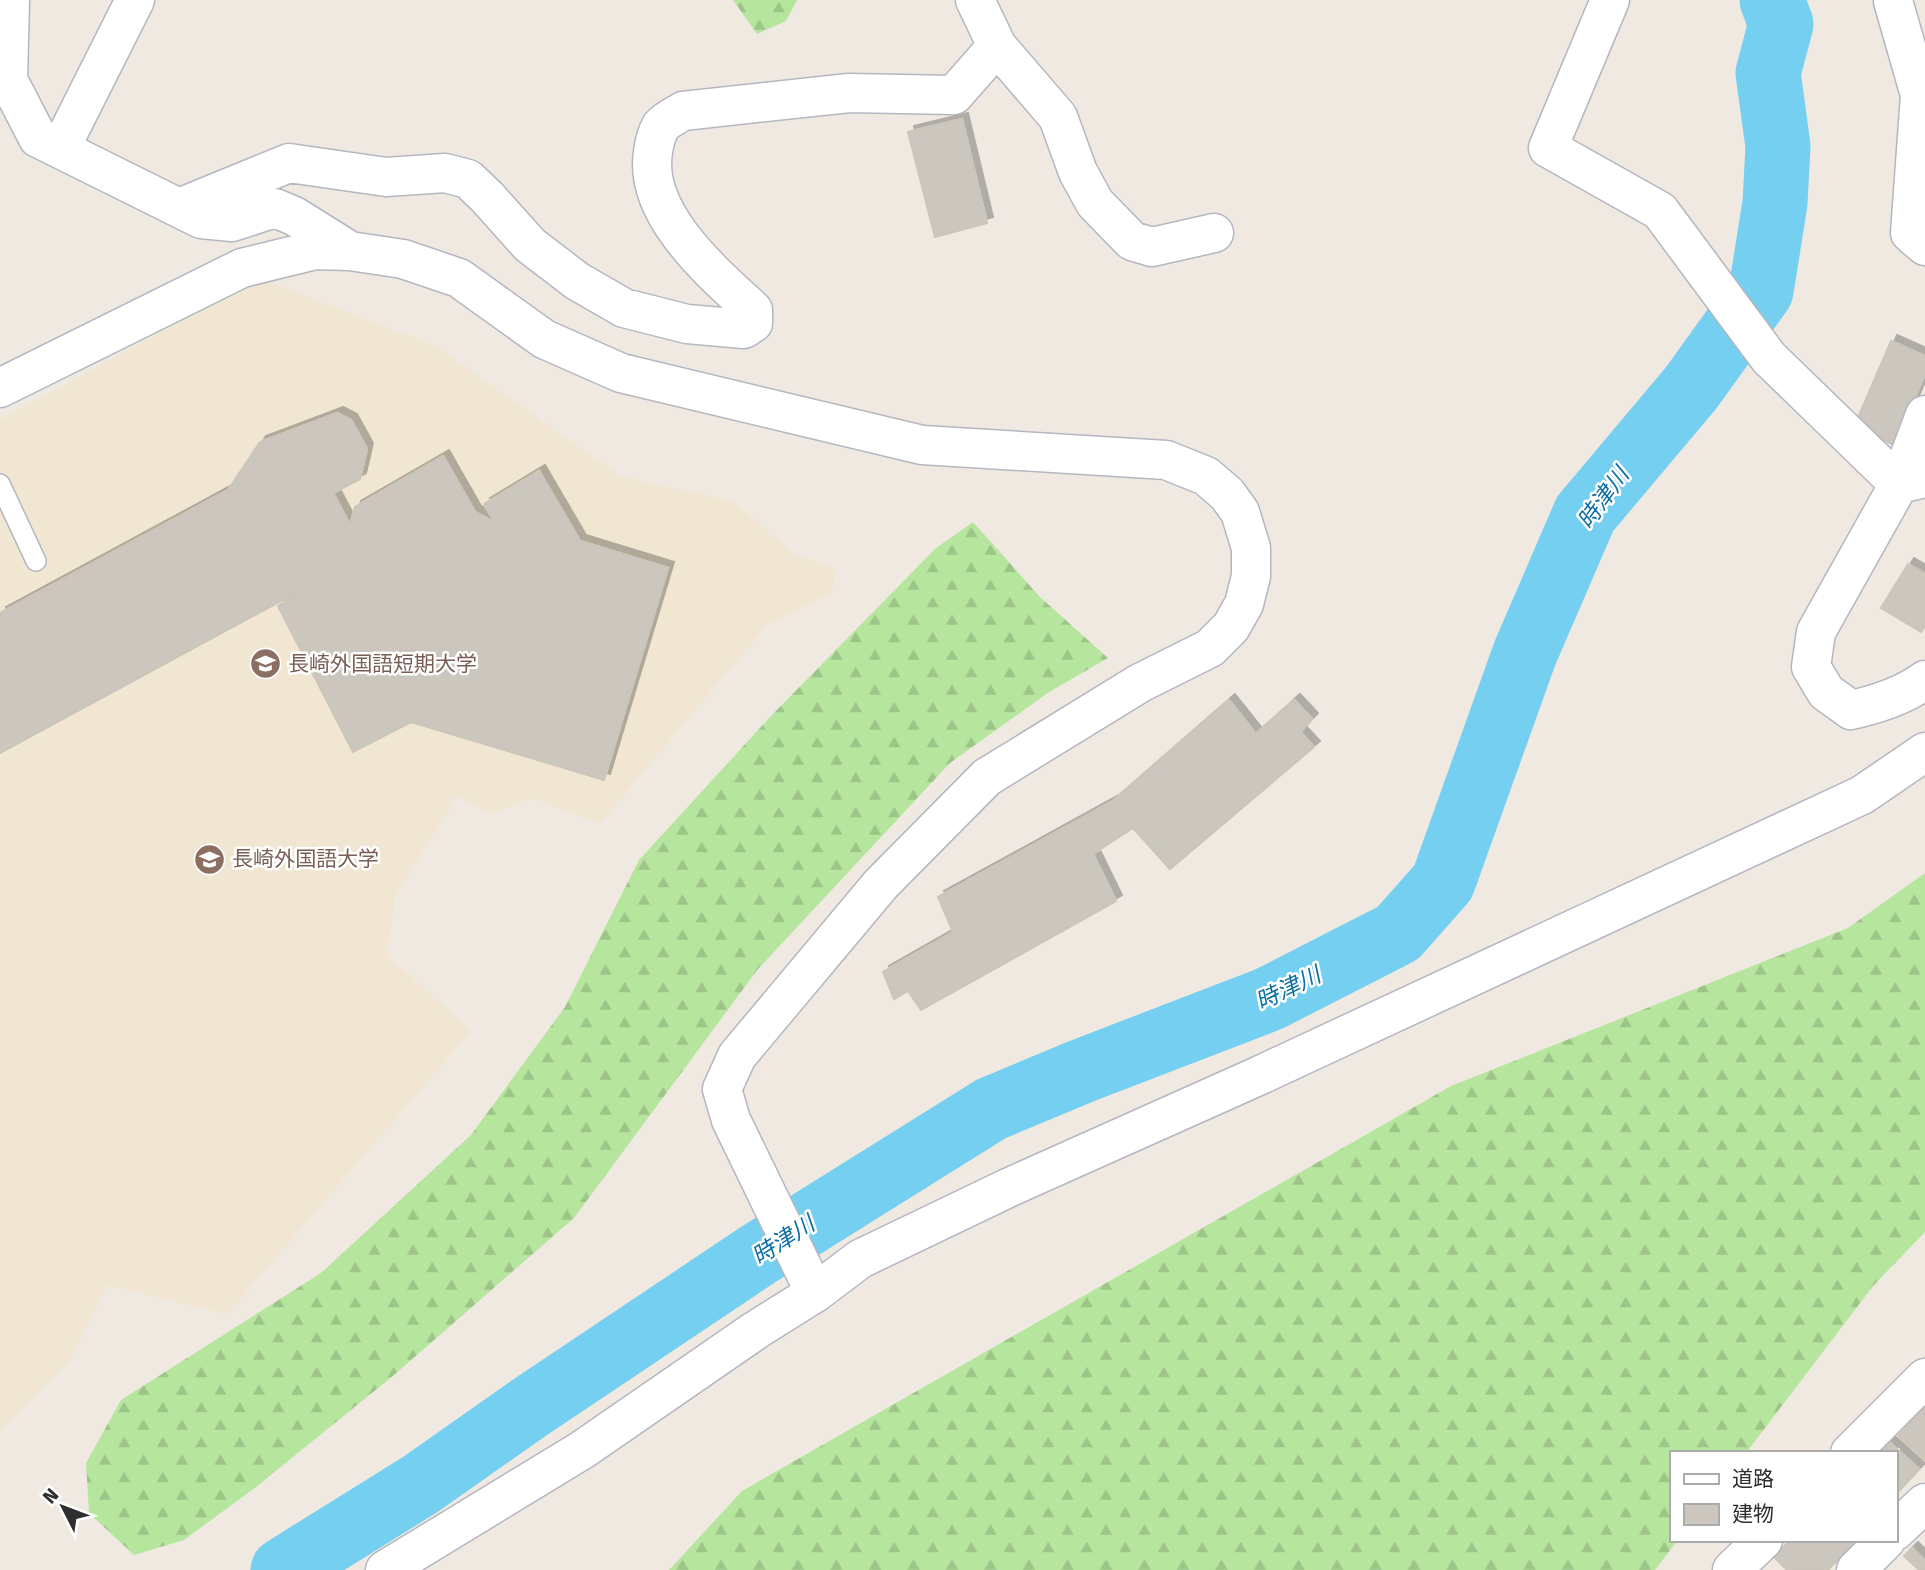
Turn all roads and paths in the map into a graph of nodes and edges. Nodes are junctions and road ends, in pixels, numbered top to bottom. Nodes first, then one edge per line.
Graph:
1 (10, 0) edge
2 (105, 0) edge
3 (135, 0) edge
4 (975, 0) edge
5 (1611, 0) edge
6 (1893, 1) edge
7 (997, 46) junction
8 (96, 76) junction
9 (60, 149) junction
10 (179, 208) junction
11 (1214, 233) dead end
12 (1925, 246) edge
13 (350, 251) junction
14 (0, 388) edge
15 (1925, 415) edge
16 (1912, 481) edge
17 (0, 484) edge
18 (36, 561) dead end
19 (1925, 680) edge
20 (1925, 752) edge
21 (815, 1293) junction
22 (1925, 1378) edge
23 (1852, 1451) edge
24 (1925, 1503) edge
25 (1897, 1529) edge
26 (1761, 1542) edge
27 (1884, 1542) edge
28 (385, 1570) edge
29 (1732, 1570) edge
30 (1856, 1570) edge

1 - 9 street
2 - 8 street
3 - 8 street
4 - 7 street
5 - 16 street
6 - 12 street
7 - 10 street
7 - 11 street
8 - 9 street
9 - 10 street
10 - 13 street
13 - 14 street
13 - 21 street
15 - 16 street
16 - 19 street
17 - 18 lane
20 - 21 street
21 - 28 street
22 - 23 street
24 - 25 street
26 - 29 street
27 - 30 street

